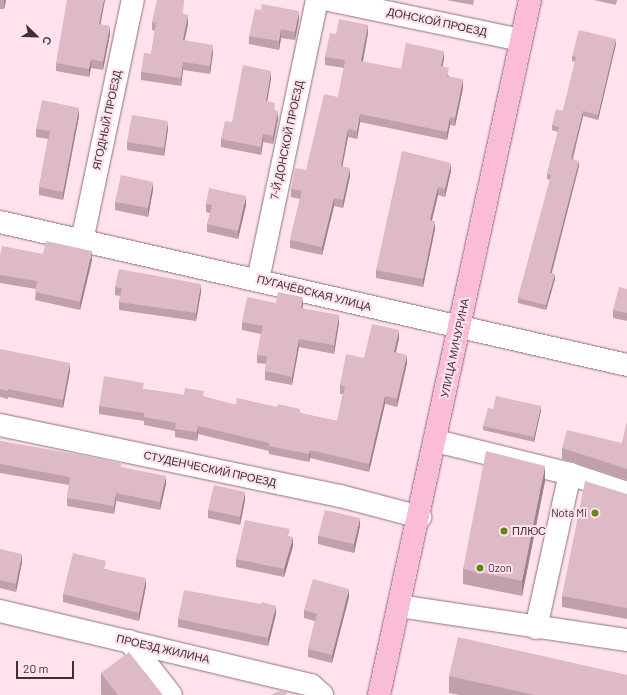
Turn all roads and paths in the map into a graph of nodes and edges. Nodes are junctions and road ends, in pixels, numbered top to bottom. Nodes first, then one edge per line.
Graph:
1 (133, 0) edge
2 (317, 0) edge
3 (329, 0) edge
4 (530, 0) edge
5 (521, 40) junction
6 (0, 222) edge
7 (82, 241) junction
8 (258, 280) junction
9 (459, 329) junction
10 (627, 365) edge
11 (0, 425) edge
12 (436, 441) junction
13 (570, 474) junction
14 (627, 493) edge
15 (420, 517) junction
16 (399, 606) junction
17 (0, 611) edge
18 (536, 628) junction
19 (627, 640) edge
20 (129, 641) junction
21 (171, 695) edge
22 (322, 695) edge
23 (379, 695) edge

1 - 7 street, ЯГОДНЫЙ ПРОЕЗД
2 - 8 street, 7-Й ДОНСКОЙ ПРОЕЗД
3 - 5 street, ДОНСКОЙ ПРОЕЗД
4 - 5 main road, УЛИЦА МИЧУРИНА
5 - 9 main road, УЛИЦА МИЧУРИНА
6 - 7 street, ПУГАЧЁВСКАЯ УЛИЦА
7 - 8 street, ПУГАЧЁВСКАЯ УЛИЦА
8 - 9 street, ПУГАЧЁВСКАЯ УЛИЦА
9 - 10 street, ПУГАЧЁВСКАЯ УЛИЦА
9 - 12 main road, УЛИЦА МИЧУРИНА
11 - 15 street, СТУДЕНЧЕСКИЙ ПРОЕЗД
12 - 13 street
12 - 15 main road, УЛИЦА МИЧУРИНА
13 - 14 street
13 - 18 street
15 - 16 main road, УЛИЦА МИЧУРИНА
16 - 18 street
16 - 23 main road, УЛИЦА МИЧУРИНА
17 - 20 street, ПРОЕЗД ЖИЛИНА
18 - 19 street
20 - 21 street
20 - 22 street, ПРОЕЗД ЖИЛИНА

